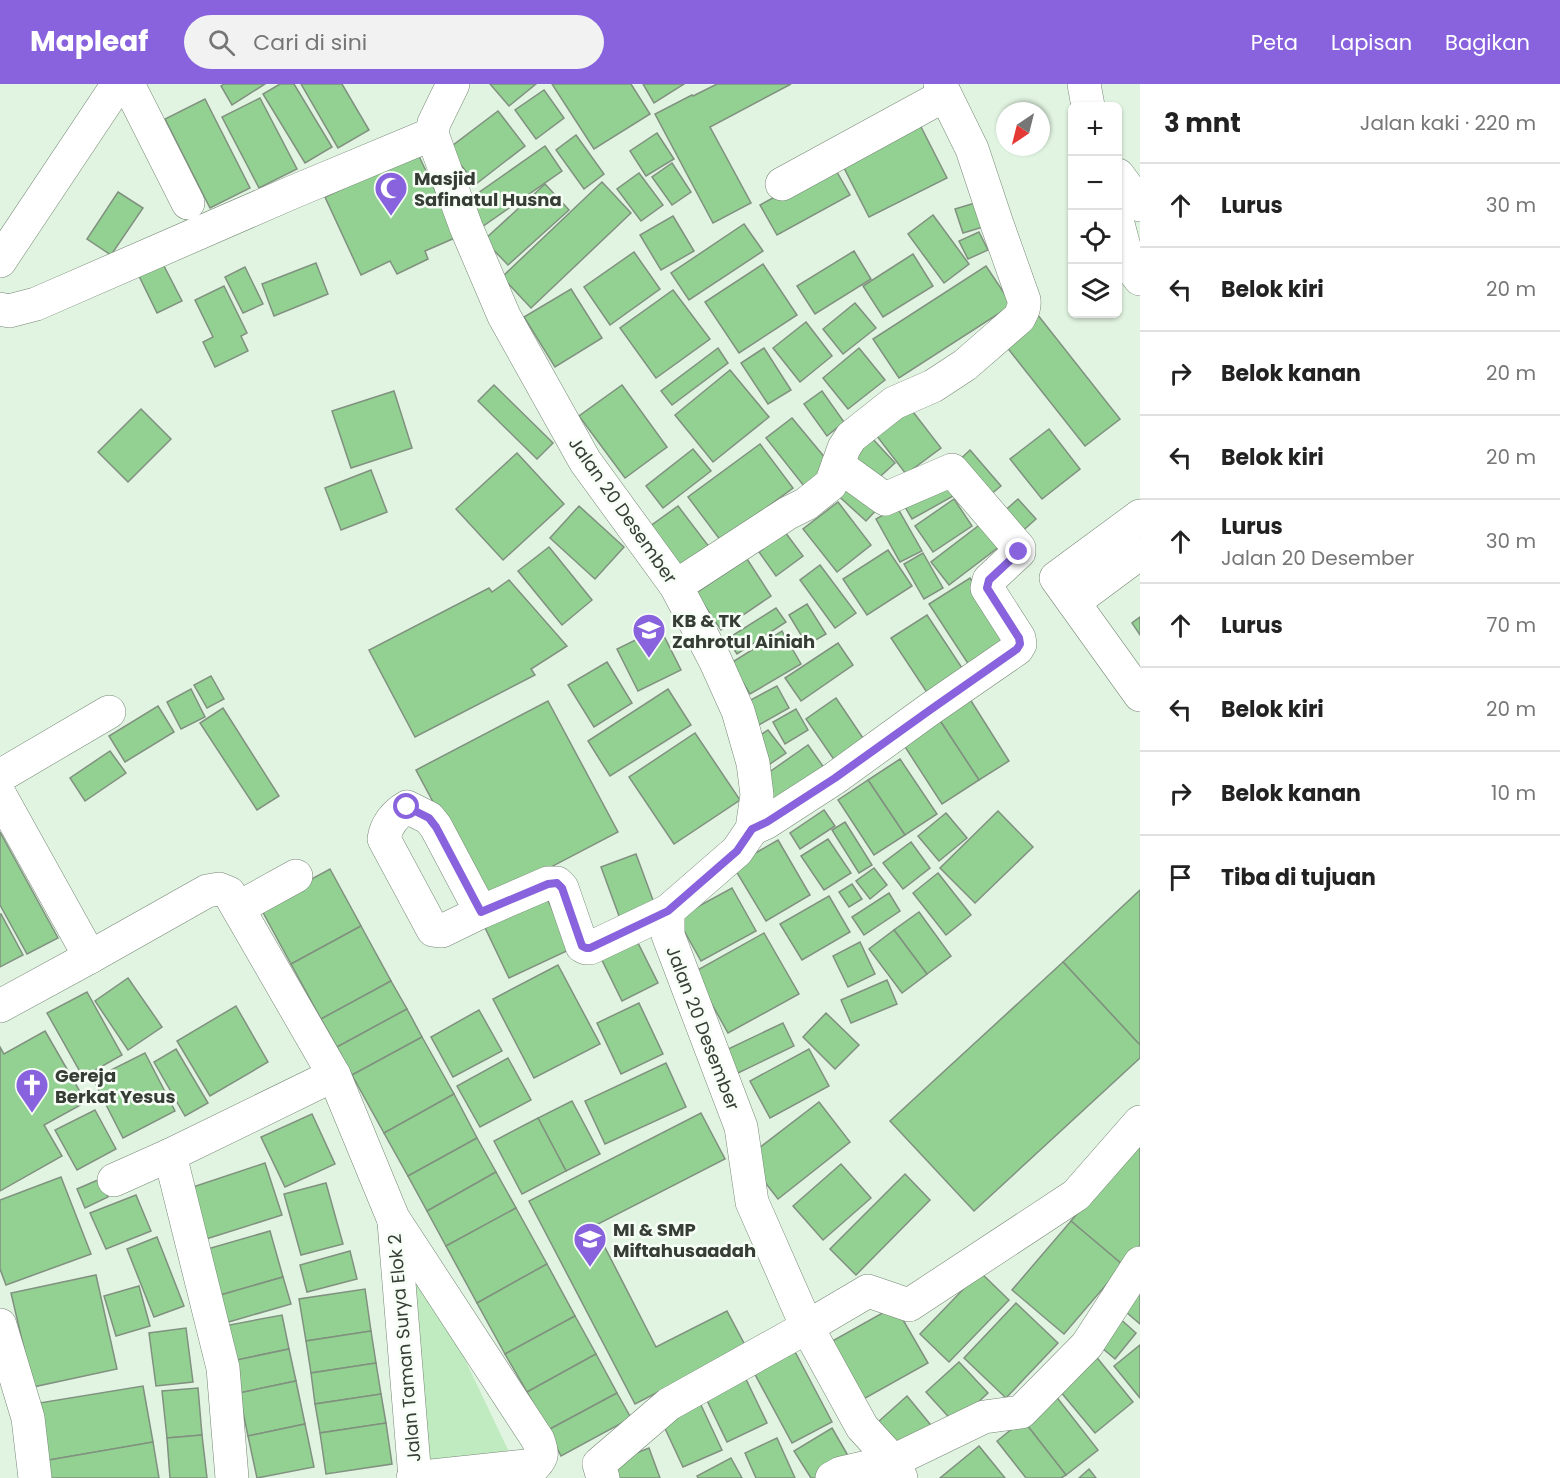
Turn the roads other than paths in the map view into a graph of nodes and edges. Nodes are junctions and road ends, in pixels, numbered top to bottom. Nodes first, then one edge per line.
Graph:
1 (128, 84) edge
2 (453, 84) edge
3 (1084, 84) edge
4 (943, 89) edge
5 (110, 96) edge
6 (1087, 102) edge
7 (432, 134) junction
8 (1122, 180) edge
9 (782, 184) dead end
10 (188, 202) dead end
11 (1140, 205) edge
12 (1122, 239) edge
13 (0, 261) edge
14 (1140, 279) edge
15 (0, 309) edge
16 (838, 465) junction
17 (1140, 516) edge
18 (1140, 553) edge
19 (676, 586) junction
20 (1074, 602) junction
21 (1140, 695) edge
22 (109, 712) dead end
23 (0, 776) edge
24 (0, 795) edge
25 (752, 829) junction
26 (296, 876) dead end
27 (238, 908) junction
28 (668, 911) junction
29 (481, 912) dead end
30 (90, 957) junction
31 (0, 1006) edge
32 (334, 1075) junction
33 (1140, 1122) edge
34 (170, 1155) junction
35 (114, 1180) dead end
36 (393, 1218) junction
37 (1140, 1263) edge
38 (0, 1325) edge
39 (807, 1327) junction
40 (897, 1470) edge
41 (35, 1478) edge
42 (232, 1478) edge
43 (414, 1478) edge
44 (603, 1478) edge
45 (832, 1478) edge

1 - 10 street
2 - 7 street
3 - 6 street
4 - 9 street
4 - 16 street
5 - 13 street
7 - 15 street
7 - 19 street, Jalan 20 Desember
8 - 11 street
12 - 14 street
16 - 19 street
16 - 25 street
17 - 20 street
18 - 20 street
19 - 25 street, Jalan 20 Desember
20 - 21 street
22 - 23 street
24 - 30 street
25 - 28 street, Jalan 20 Desember
26 - 27 street
27 - 30 street
27 - 32 street
28 - 29 street
28 - 39 street, Jalan 20 Desember
30 - 31 street
32 - 34 street
32 - 36 street
33 - 39 street
34 - 35 street
34 - 42 street
36 - 43 street, Jalan Taman Surya Elok 2
36 - 43 street
37 - 40 street
38 - 41 street
39 - 40 street, Jalan 20 Desember
39 - 44 street
40 - 45 street

